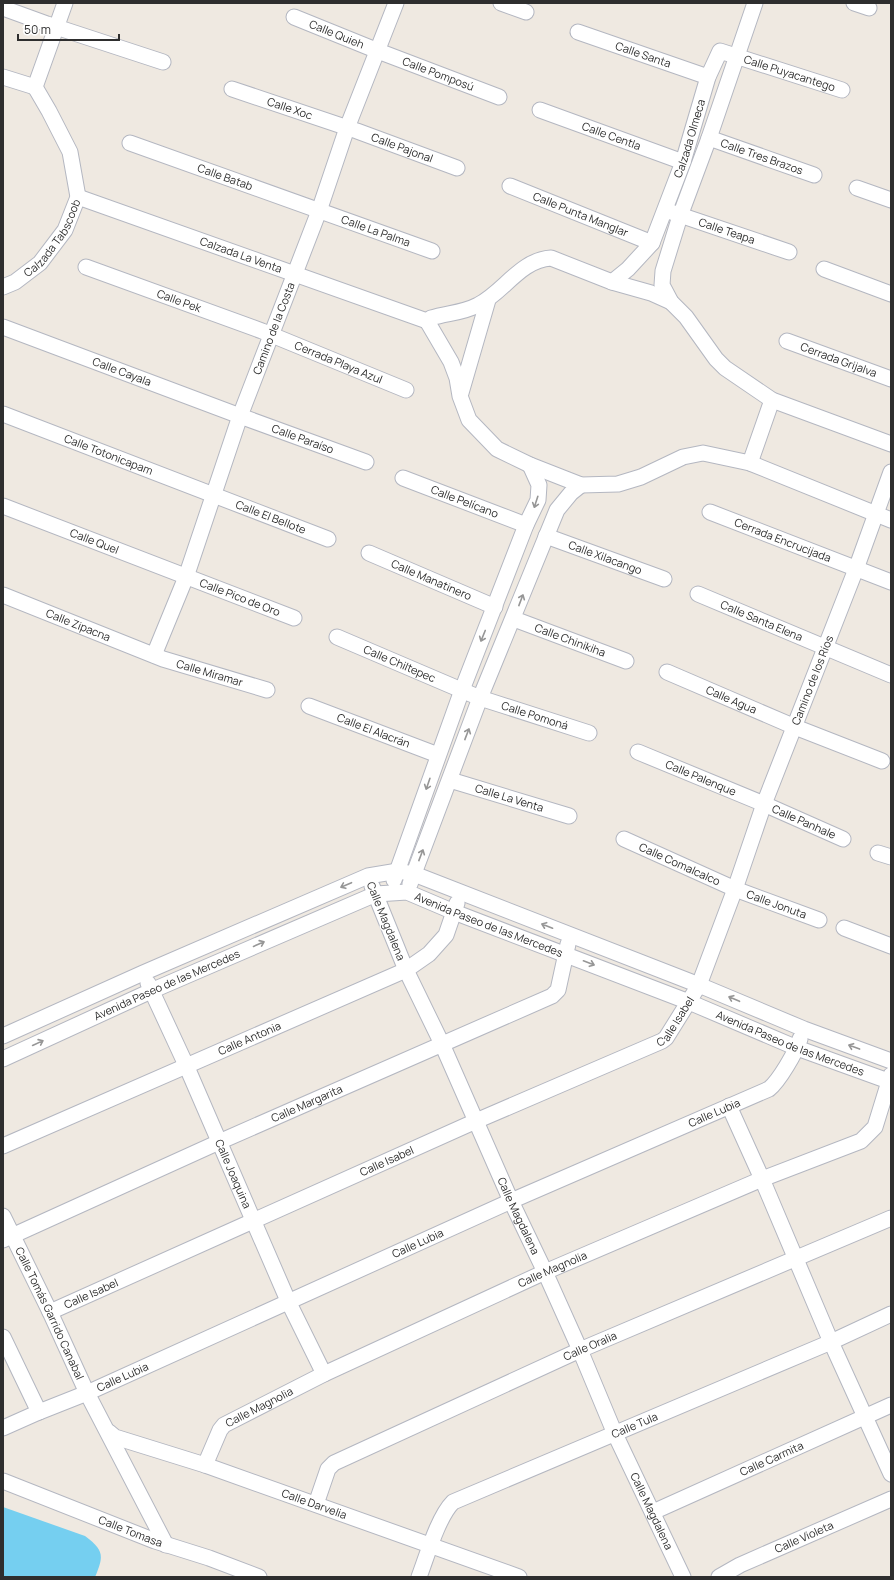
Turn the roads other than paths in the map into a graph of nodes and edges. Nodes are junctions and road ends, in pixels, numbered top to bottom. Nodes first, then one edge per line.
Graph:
1 (65, 3) edge
2 (396, 3) edge
3 (501, 3) edge
4 (755, 3) edge
5 (854, 3) edge
6 (3, 8) edge
7 (870, 8) dead end
8 (526, 12) dead end
9 (294, 17) dead end
10 (57, 26) junction
11 (578, 32) dead end
12 (378, 51) junction
13 (738, 56) junction
14 (163, 62) dead end
15 (3, 77) edge
16 (708, 77) junction
17 (35, 87) junction
18 (232, 90) dead end
19 (842, 90) dead end
20 (499, 97) dead end
21 (540, 110) dead end
22 (347, 128) junction
23 (709, 138) junction
24 (130, 143) dead end
25 (683, 162) junction
26 (457, 168) dead end
27 (814, 175) dead end
28 (510, 186) dead end
29 (858, 188) dead end
30 (78, 197) junction
31 (891, 200) edge
32 (665, 209) junction
33 (319, 211) junction
34 (680, 216) junction
35 (652, 243) junction
36 (432, 251) dead end
37 (789, 252) dead end
38 (86, 267) dead end
39 (824, 269) dead end
40 (294, 274) junction
41 (612, 282) junction
42 (3, 287) edge
43 (891, 294) edge
44 (488, 300) junction
45 (671, 302) junction
46 (426, 321) junction
47 (3, 327) edge
48 (271, 335) junction
49 (787, 341) dead end
50 (891, 379) edge
51 (406, 390) dead end
52 (460, 396) junction
53 (772, 400) junction
54 (3, 414) edge
55 (240, 416) junction
56 (891, 444) edge
57 (366, 462) dead end
58 (750, 463) junction
59 (530, 466) junction
60 (891, 472) edge
61 (403, 478) dead end
62 (581, 485) junction
63 (213, 496) junction
64 (3, 506) edge
65 (710, 512) dead end
66 (876, 514) junction
67 (891, 520) edge
68 (526, 525) junction
69 (546, 536) junction
70 (328, 540) dead end
71 (369, 553) dead end
72 (856, 569) junction
73 (186, 577) junction
74 (664, 579) dead end
75 (891, 582) edge
76 (698, 594) dead end
77 (3, 596) edge
78 (495, 607) junction
79 (294, 618) dead end
80 (514, 619) junction
81 (337, 637) dead end
82 (825, 648) junction
83 (154, 655) junction
84 (626, 661) dead end
85 (667, 672) dead end
86 (891, 674) edge
87 (267, 690) dead end
88 (462, 690) junction
89 (480, 698) junction
90 (309, 706) dead end
91 (796, 727) junction
92 (589, 733) dead end
93 (638, 752) dead end
94 (438, 755) junction
95 (882, 761) dead end
96 (450, 780) junction
97 (764, 804) junction
98 (569, 816) dead end
99 (624, 839) dead end
100 (843, 839) dead end
101 (398, 871) junction
102 (414, 874) junction
103 (368, 876) junction
104 (735, 889) junction
105 (407, 892) junction
106 (383, 893) junction
107 (460, 893) junction
108 (454, 912) junction
109 (819, 920) dead end
110 (844, 928) dead end
111 (570, 935) junction
112 (891, 946) edge
113 (566, 954) junction
114 (406, 970) junction
115 (143, 973) junction
116 (699, 985) junction
117 (152, 991) junction
118 (689, 1002) junction
119 (804, 1029) junction
120 (3, 1036) edge
121 (442, 1044) junction
122 (797, 1048) junction
123 (3, 1059) edge
124 (891, 1061) edge
125 (186, 1065) junction
126 (890, 1080) edge
127 (729, 1106) junction
128 (476, 1121) junction
129 (219, 1142) junction
130 (3, 1146) edge
131 (762, 1179) junction
132 (511, 1201) junction
133 (3, 1216) edge
134 (891, 1218) edge
135 (255, 1221) junction
136 (8, 1238) edge
137 (795, 1260) junction
138 (545, 1272) junction
139 (289, 1303) junction
140 (50, 1312) junction
141 (891, 1314) edge
142 (3, 1337) edge
143 (831, 1342) junction
144 (580, 1350) junction
145 (324, 1374) junction
146 (87, 1393) junction
147 (891, 1405) edge
148 (39, 1412) junction
149 (866, 1417) junction
150 (3, 1428) edge
151 (109, 1432) junction
152 (615, 1434) junction
153 (205, 1465) junction
154 (891, 1474) edge
155 (3, 1481) edge
156 (891, 1499) edge
157 (316, 1504) junction
158 (653, 1512) junction
159 (166, 1544) junction
160 (431, 1545) junction
161 (259, 1577) edge
162 (419, 1577) edge
163 (519, 1577) edge
164 (683, 1577) edge
165 (719, 1577) edge

1 - 10 street
2 - 12 street, Camino de la Costa
3 - 8 street
4 - 13 street
5 - 7 street
6 - 10 street
9 - 12 street, Calle Quieh
10 - 14 street
10 - 17 street
11 - 16 street, Calle Santa
12 - 20 street, Calle Pomposú
12 - 22 street, Camino de la Costa
13 - 16 street, Calzada Olmeca
13 - 19 street, Calle Puyacantego
13 - 23 street
15 - 17 street
16 - 25 street, Calzada Olmeca
17 - 30 street, Calzada Tabscoob
18 - 22 street, Calle Xoc
21 - 25 street, Calle Centla
22 - 26 street, Calle Pajonal
22 - 33 street, Camino de la Costa
23 - 27 street, Calle Tres Brazos
23 - 34 street
24 - 33 street, Calle Batab
25 - 32 street, Calzada Olmeca
28 - 35 street, Calle Punta Manglar
29 - 31 street
30 - 40 street, Calzada La Venta
30 - 42 street, Calzada Tabscoob
32 - 34 street, Calle Teapa
32 - 35 street, Calzada Olmeca
33 - 36 street, Calle La Palma
33 - 40 street, Camino de la Costa
34 - 37 street, Calle Teapa
34 - 45 street
35 - 41 street, Calzada Olmeca
38 - 48 street, Calle Pek
39 - 43 street
40 - 46 street, Calzada La Venta
40 - 48 street, Camino de la Costa
41 - 44 street
41 - 45 street
44 - 46 street
44 - 52 street
45 - 53 street
46 - 52 street
47 - 55 street, Calle Cayala
48 - 51 street, Cerrada Playa Azul
48 - 55 street, Camino de la Costa
49 - 50 street, Cerrada Grijalva
52 - 59 street
53 - 56 street
53 - 58 street
54 - 63 street, Calle Totonicapam
55 - 57 street, Calle Paraíso
55 - 63 street, Camino de la Costa
58 - 62 street
58 - 66 street
59 - 62 street
59 -> 68 street
60 - 66 street, Camino de los Ríos
61 - 68 street, Calle Pelícano
62 - 69 street
63 - 70 street, Calle El Bellote
63 - 73 street, Camino de la Costa
64 - 73 street, Calle Quel
65 - 72 street, Cerrada Encrucijada
66 - 67 street
66 - 72 street, Camino de los Ríos
68 - 78 street
69 - 74 street, Calle Xilacango
80 -> 69 street
71 - 78 street, Calle Manatinero
72 - 75 street, Cerrada Encrucijada
72 - 82 street, Camino de los Ríos
73 - 79 street, Calle Pico de Oro
73 - 83 street, Camino de la Costa
76 - 82 street, Calle Santa Elena
77 - 83 street, Calle Zipacna
78 -> 88 street
80 - 84 street, Calle Chinikiha
80 - 89 street
81 - 88 street, Calle Chiltepec
82 - 86 street, Calle Santa Elena
82 - 91 street, Camino de los Ríos
83 - 87 street, Calle Miramar
85 - 91 street, Calle Agua
88 - 89 street, Calle Chiltepec
88 - 94 street
89 - 92 street, Calle Pomoná
96 -> 89 street
90 - 94 street, Calle El Alacrán
91 - 95 street, Calle Agua
91 - 97 street, Camino de los Ríos
93 - 97 street, Calle Palenque
94 -> 101 street
96 - 98 street, Calle La Venta
102 -> 96 street
97 - 100 street, Calle Panhale
97 - 104 street, Camino de los Ríos
99 - 104 street, Calle Comalcalco
101 - 102 street, Avenida Paseo de las Mercedes
101 - 103 street, Avenida Paseo de las Mercedes
101 - 106 street
102 - 105 street
102 - 107 street, Avenida Paseo de las Mercedes
103 - 106 street, Calle Magdalena
103 -> 115 street, Avenida Paseo de las Mercedes
104 - 109 street, Calle Jonuta
104 - 116 street, Calle Isabel
105 - 106 street, Avenida Paseo de las Mercedes
105 - 108 street, Avenida Paseo de las Mercedes
106 - 114 street, Calle Magdalena
117 -> 106 street, Avenida Paseo de las Mercedes
107 - 108 street, Calle Antonia
111 -> 107 street, Avenida Paseo de las Mercedes
108 - 113 street, Avenida Paseo de las Mercedes
108 - 114 street, Calle Antonia
110 - 112 street
111 - 113 street, Calle Margarita
111 - 116 street, Avenida Paseo de las Mercedes
113 -> 118 street, Avenida Paseo de las Mercedes
113 - 121 street, Calle Margarita
114 - 121 street, Calle Magdalena
114 - 125 street, Calle Antonia
115 - 117 street, Calle Joaquina
115 - 120 street, Avenida Paseo de las Mercedes
116 - 118 street, Calle Isabel
119 -> 116 street, Avenida Paseo de las Mercedes
123 -> 117 street, Avenida Paseo de las Mercedes
117 - 125 street, Calle Joaquina
118 - 122 street, Avenida Paseo de las Mercedes
118 - 128 street, Calle Isabel
119 - 122 street, Calle Lubia
124 -> 119 street, Avenida Paseo de las Mercedes
121 - 128 street, Calle Magdalena
121 - 129 street, Calle Margarita
122 - 126 street, Avenida Paseo de las Mercedes
122 - 127 street, Calle Lubia
125 - 129 street, Calle Joaquina
125 - 130 street, Calle Antonia
126 - 131 street, Calle Magnolia
127 - 131 street
127 - 132 street, Calle Lubia
128 - 132 street, Calle Magdalena
128 - 135 street, Calle Isabel
129 - 135 street, Calle Joaquina
129 - 136 street, Calle Margarita
131 - 137 street
131 - 138 street, Calle Magnolia
132 - 138 street, Calle Magdalena
132 - 139 street, Calle Lubia
133 - 136 street, Calle Tomás Garrido Canabal
134 - 137 street, Calle Oralia
135 - 139 street, Calle Joaquina
135 - 140 street, Calle Isabel
136 - 140 street, Calle Tomás Garrido Canabal
137 - 143 street
137 - 144 street, Calle Oralia
138 - 144 street, Calle Magdalena
138 - 145 street, Calle Magnolia
139 - 145 street, Calle Joaquina
139 - 146 street, Calle Lubia
140 - 146 street, Calle Tomás Garrido Canabal
141 - 143 street, Calle Tula
142 - 148 street
143 - 149 street
143 - 152 street, Calle Tula
144 - 152 street, Calle Magdalena
144 - 157 street, Calle Oralia
145 - 153 street, Calle Magnolia
146 - 148 street, Calle Lubia
146 - 151 street, Calle Tomás Garrido Canabal
147 - 149 street, Calle Carmita
148 - 150 street, Calle Lubia
149 - 154 street
149 - 158 street, Calle Carmita
151 - 153 street, Calle Darvelia
151 - 159 street, Calle Tomás Garrido Canabal
152 - 158 street, Calle Magdalena
152 - 160 street, Calle Tula
153 - 157 street, Calle Darvelia
155 - 159 street, Calle Tomasa
156 - 165 street, Calle Violeta
157 - 160 street, Calle Darvelia
158 - 164 street, Calle Magdalena
159 - 161 street, Calle Tomasa
160 - 162 street, Calle Tula
160 - 163 street, Calle Darvelia

